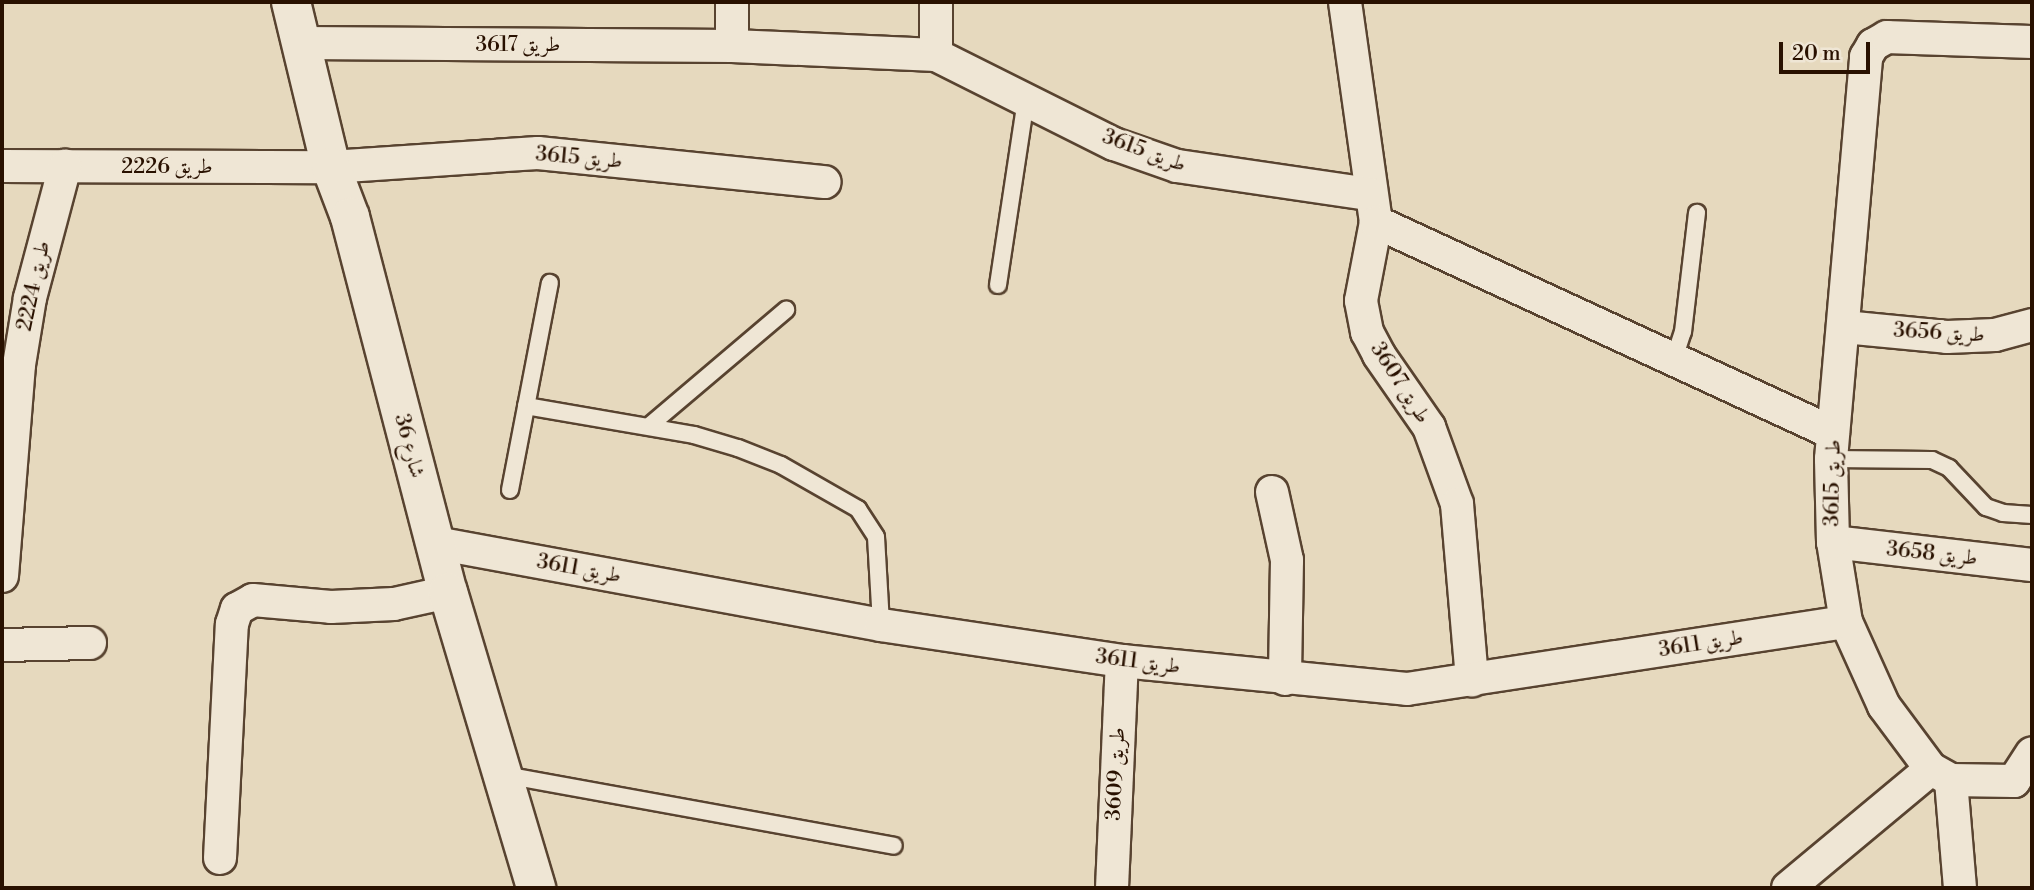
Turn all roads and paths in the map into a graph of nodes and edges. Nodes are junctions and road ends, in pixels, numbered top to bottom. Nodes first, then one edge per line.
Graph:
1 (291, 2) edge
2 (732, 2) edge
3 (936, 2) edge
4 (1345, 2) edge
5 (2032, 42) edge
6 (303, 43) junction
7 (732, 46) junction
8 (936, 55) junction
9 (1026, 100) junction
10 (2, 166) edge
11 (65, 166) junction
12 (331, 167) junction
13 (825, 182) dead end
14 (1372, 208) junction
15 (1697, 213) dead end
16 (550, 284) dead end
17 (998, 285) dead end
18 (786, 310) dead end
19 (2032, 325) edge
20 (1844, 327) junction
21 (1674, 359) junction
22 (526, 406) junction
23 (649, 426) junction
24 (1832, 446) junction
25 (510, 490) dead end
26 (1272, 492) dead end
27 (2032, 515) edge
28 (1833, 542) junction
29 (435, 543) junction
30 (2032, 565) edge
31 (2, 576) edge
32 (448, 592) junction
33 (1846, 622) junction
34 (881, 625) junction
35 (90, 643) dead end
36 (2, 645) edge
37 (1122, 661) junction
38 (1285, 679) junction
39 (1472, 680) junction
40 (2032, 753) edge
41 (499, 774) junction
42 (1941, 774) junction
43 (2023, 782) edge
44 (894, 846) dead end
45 (220, 858) dead end
46 (536, 888) edge
47 (1112, 888) edge
48 (1788, 888) edge
49 (1960, 888) edge

1 - 6 street, شارع 36
2 - 7 street
3 - 8 street
4 - 14 street, طريق 3607
5 - 20 street, طريق 3615
6 - 7 street, طريق 3617
6 - 12 street, شارع 36
7 - 8 street, طريق 3617
8 - 9 street, طريق 3615
9 - 14 street, طريق 3615
9 - 17 lane
10 - 11 street, طريق 2226
11 - 12 street, طريق 2226
11 - 31 street, طريق 2224
12 - 13 street, طريق 3615
12 - 29 street, شارع 36
14 - 21 street, طريق 3615
14 - 39 street, طريق 3607
15 - 21 lane
16 - 22 lane
18 - 23 lane
19 - 20 street, طريق 3656
20 - 24 street, طريق 3615
21 - 24 street, طريق 3615
22 - 23 lane
22 - 25 lane
23 - 34 lane
24 - 27 lane
24 - 28 street, طريق 3615
26 - 38 street
28 - 30 street, طريق 3658
28 - 33 street, طريق 3615
29 - 32 street, شارع 36
29 - 34 street, طريق 3611
32 - 41 street, شارع 36
32 - 45 street
33 - 39 street, طريق 3611
33 - 42 street, طريق 3615
34 - 37 street, طريق 3611
35 - 36 street
37 - 38 street, طريق 3611
37 - 47 street, طريق 3609
38 - 39 street, طريق 3611
40 - 43 street
41 - 44 lane
41 - 46 street, شارع 36
42 - 43 street
42 - 48 street
42 - 49 street

